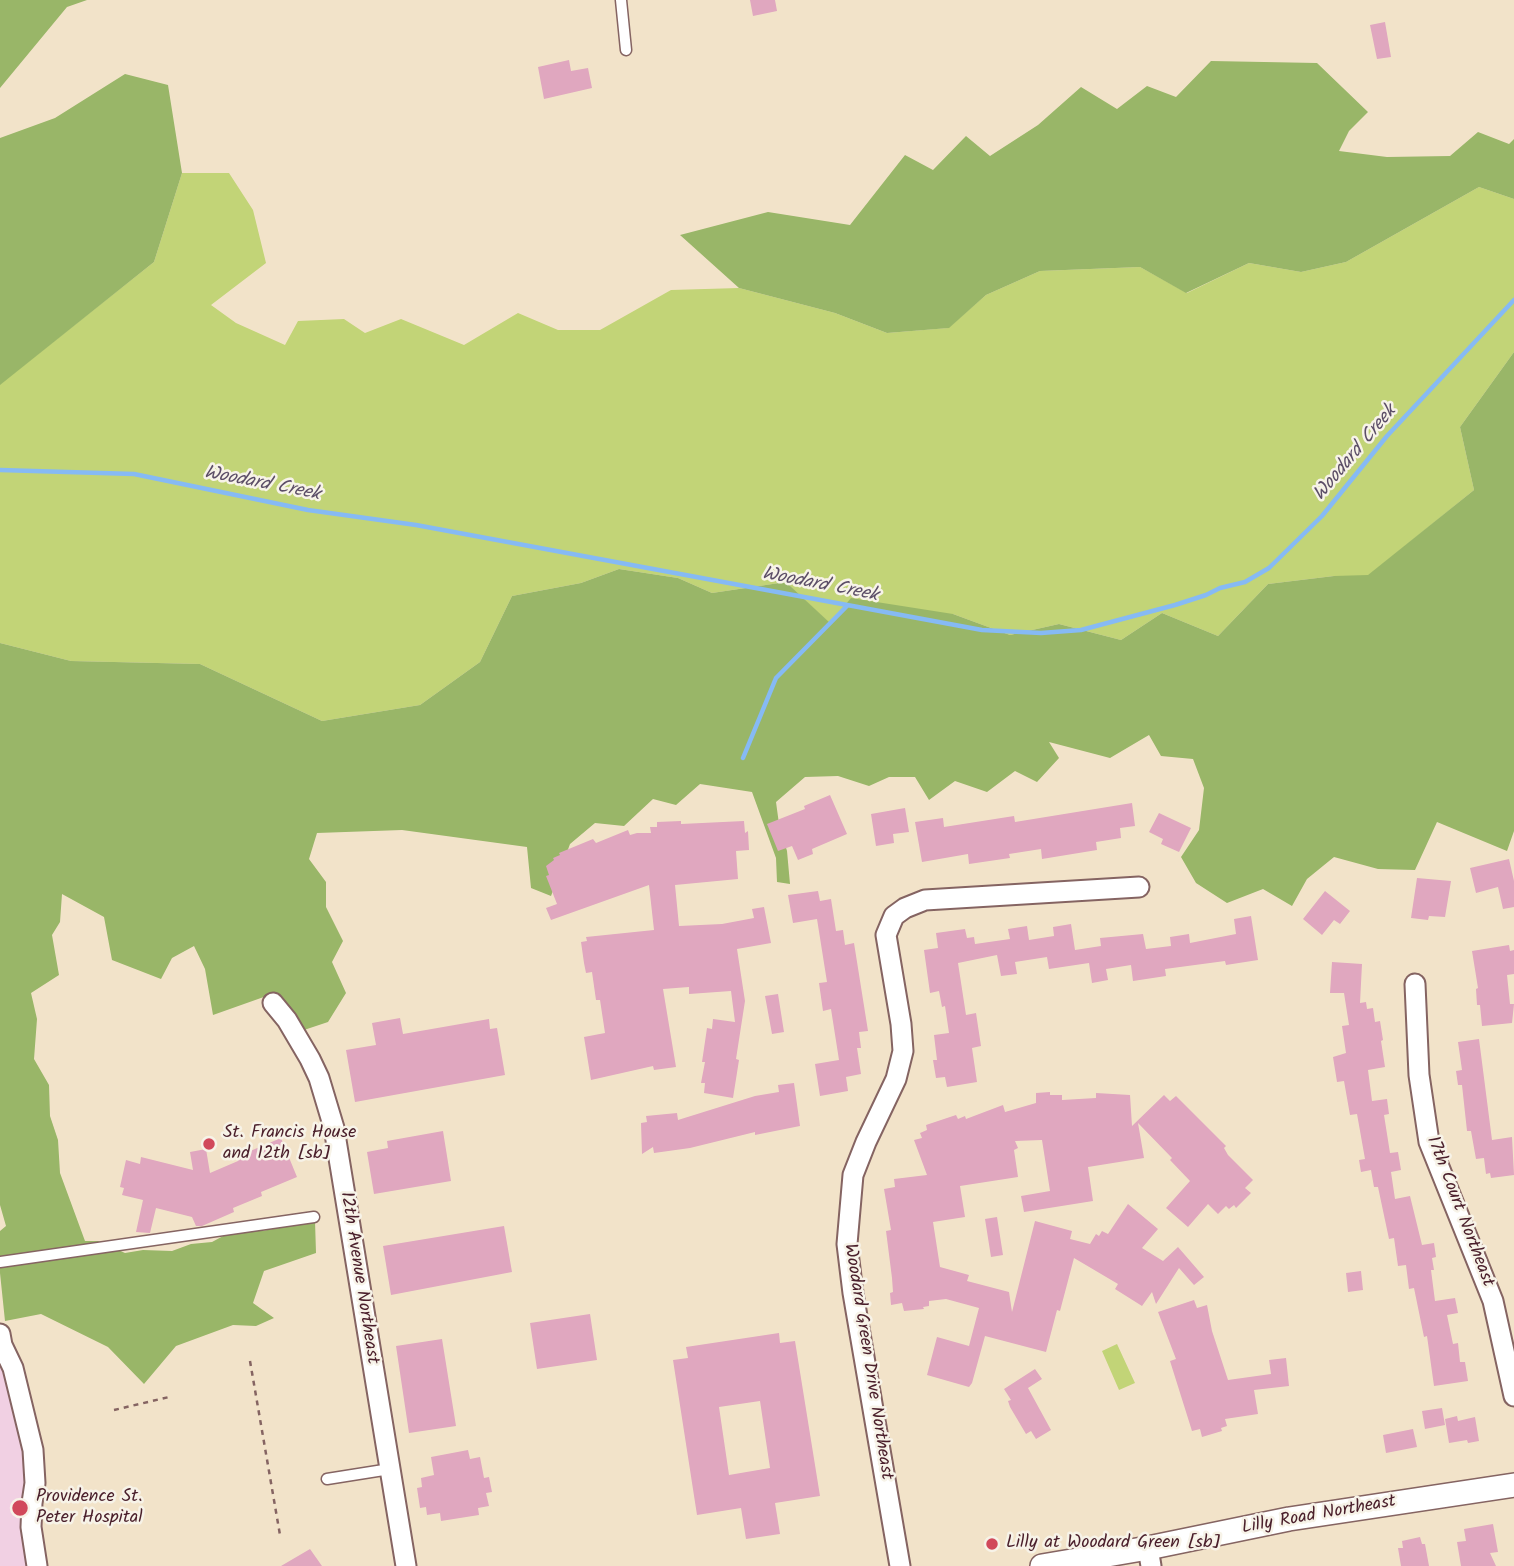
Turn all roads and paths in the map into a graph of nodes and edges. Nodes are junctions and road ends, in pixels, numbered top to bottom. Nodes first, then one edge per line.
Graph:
1 (621, 0) edge
2 (626, 50) dead end
3 (1139, 887) dead end
4 (1415, 984) dead end
5 (273, 1003) dead end
6 (314, 1217) dead end
7 (0, 1262) edge
8 (1, 1341) edge
9 (250, 1361) dead end
10 (1514, 1396) edge
11 (169, 1397) dead end
12 (114, 1410) dead end
13 (390, 1469) junction
14 (327, 1479) dead end
15 (1514, 1485) edge
16 (280, 1535) dead end
17 (1150, 1557) edge
18 (37, 1566) edge
19 (406, 1566) edge
20 (900, 1566) edge
21 (1042, 1566) edge

1 - 2 lane
3 - 20 street, Woodard Green Drive Northeast
4 - 10 street, 17th Court Northeast
5 - 13 street, 12th Avenue Northeast
6 - 7 lane
8 - 18 street
9 - 16 path
11 - 12 path
13 - 14 lane
13 - 19 street, 12th Avenue Northeast
15 - 17 street, Lilly Road Northeast
17 - 21 street, Lilly Road Northeast

